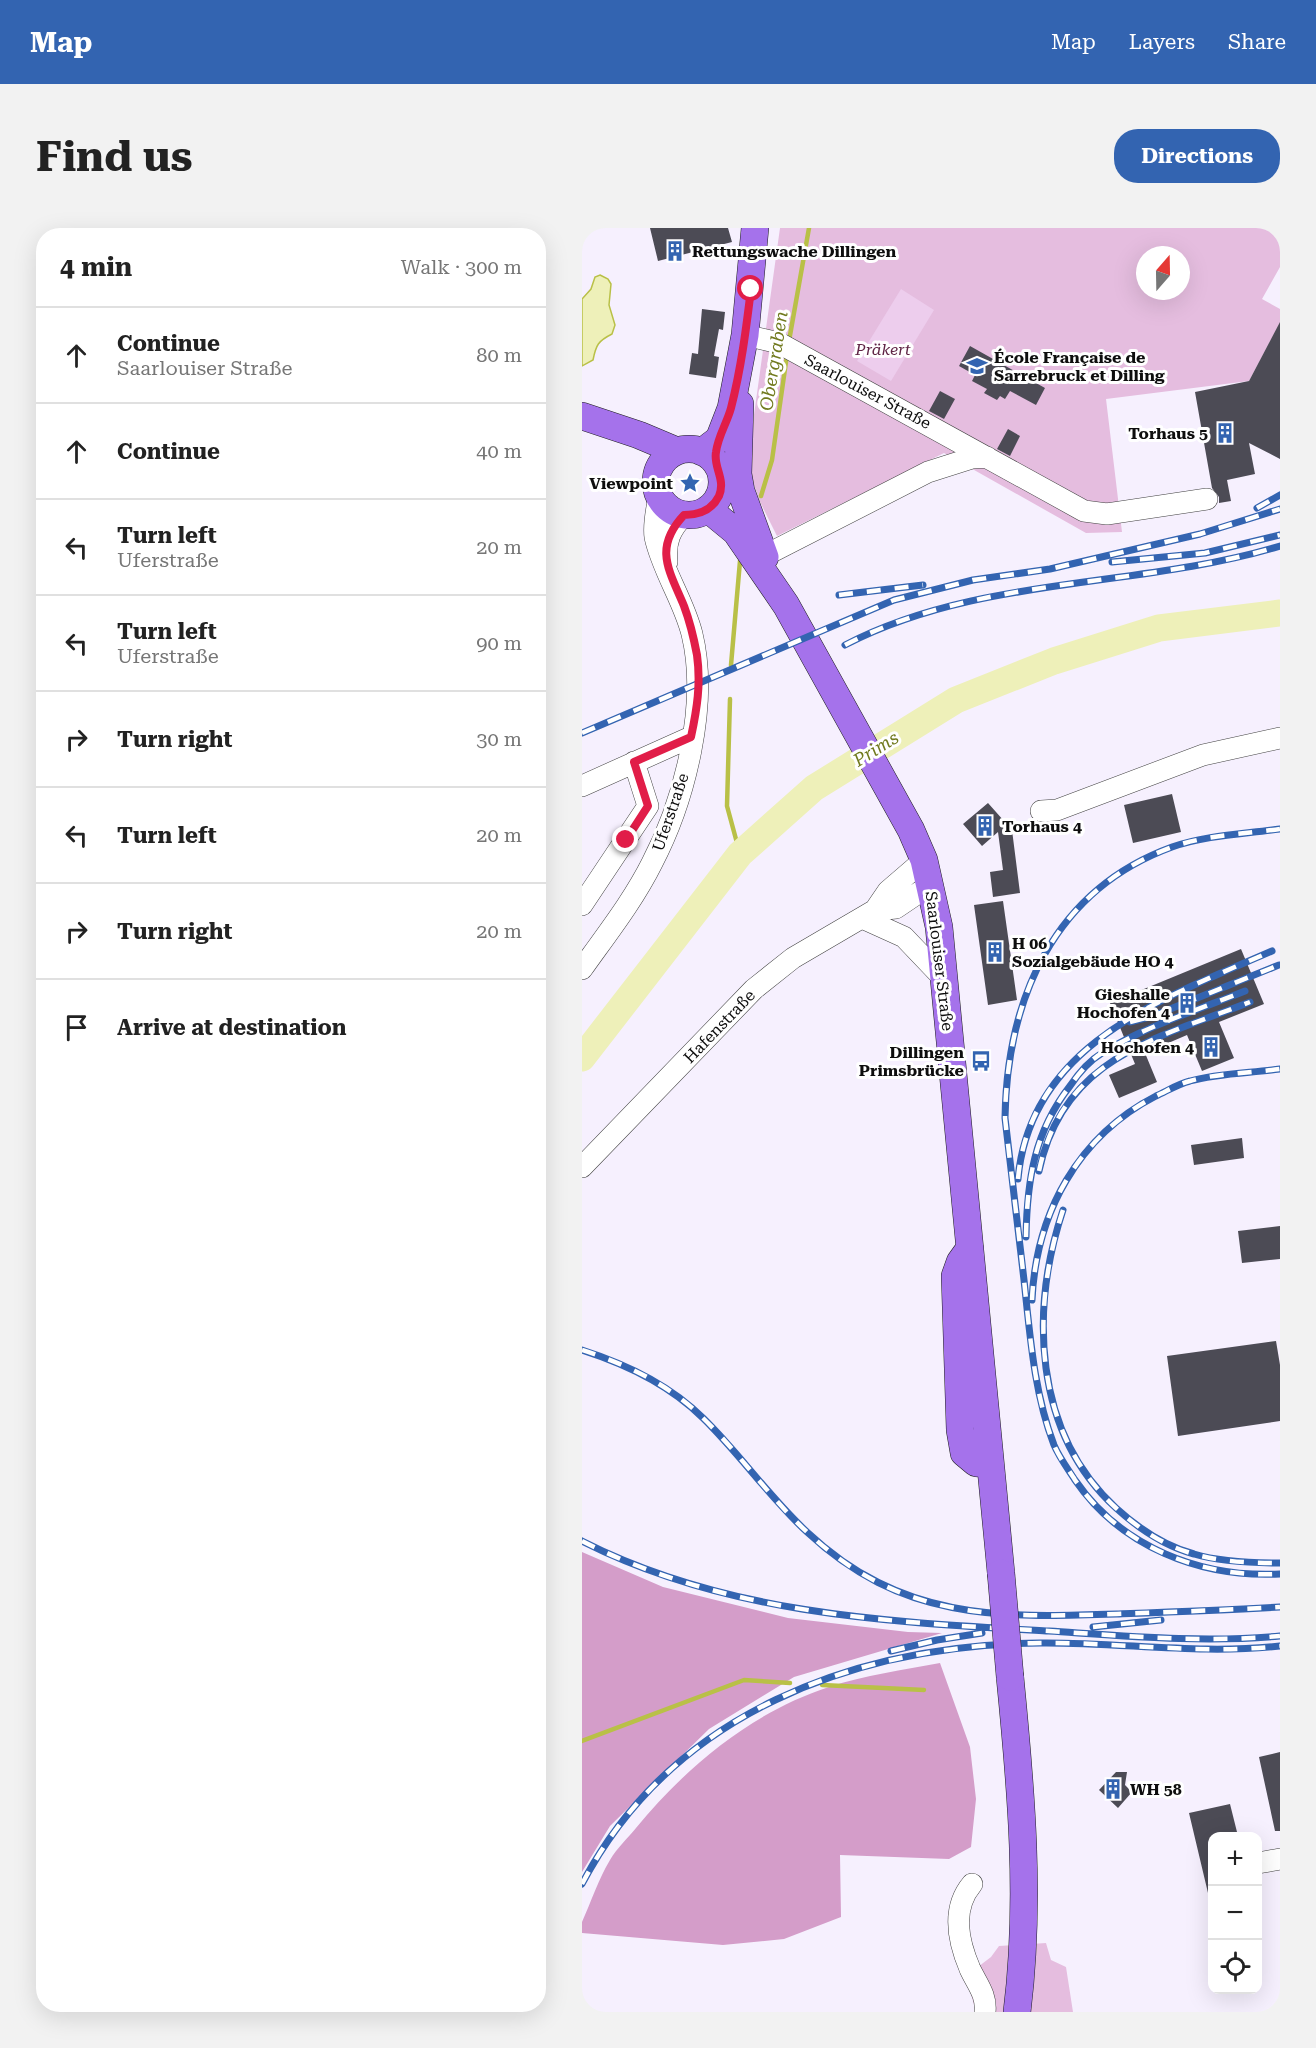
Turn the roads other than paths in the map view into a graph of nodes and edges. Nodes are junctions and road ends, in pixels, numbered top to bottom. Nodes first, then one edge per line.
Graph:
1 (755, 228) edge
2 (744, 347) junction
3 (593, 420) edge
4 (703, 451) junction
5 (987, 457) junction
6 (657, 486) junction
7 (1207, 499) dead end
8 (705, 504) junction
9 (764, 556) junction
10 (667, 568) junction
11 (774, 581) junction
12 (786, 605) junction
13 (691, 737) junction
14 (1280, 738) edge
15 (634, 762) junction
16 (582, 786) edge
17 (1041, 811) dead end
18 (927, 872) junction
19 (582, 905) edge
20 (868, 914) junction
21 (582, 969) edge
22 (944, 979) junction
23 (582, 1167) edge
24 (1280, 1859) edge
25 (1262, 1862) edge
26 (972, 1884) dead end
27 (1023, 1958) junction
28 (985, 2012) edge
29 (1017, 2012) edge
30 (1036, 2012) edge

1 - 2 main road, Saarlouiser Straße
2 - 4 main road, Saarlouiser Straße
2 - 5 street, Saarlouiser Straße
2 - 9 main road, Saarlouiser Straße
3 - 4 main road
3 - 6 main road
4 - 6 main road
4 - 8 main road
5 - 7 street, Saarlouiser Straße
5 - 9 street
6 - 8 main road
6 - 10 street, Uferstraße
8 - 10 street, Uferstraße
8 - 11 main road, Saarlouiser Straße
8 - 12 main road, Saarlouiser Straße
9 - 11 main road, Saarlouiser Straße
10 - 13 street, Uferstraße
11 - 12 main road, Saarlouiser Straße
12 - 18 main road, Saarlouiser Straße
13 - 15 street
13 - 21 street, Uferstraße
14 - 17 street
15 - 16 street
15 - 19 street
18 - 20 street, Hafenstraße
18 - 22 main road, Saarlouiser Straße
20 - 22 street
20 - 23 street, Hafenstraße
22 - 27 main road, Saarlouiser Straße, bridge
24 - 25 street
26 - 28 street
27 - 29 main road
27 - 30 main road

